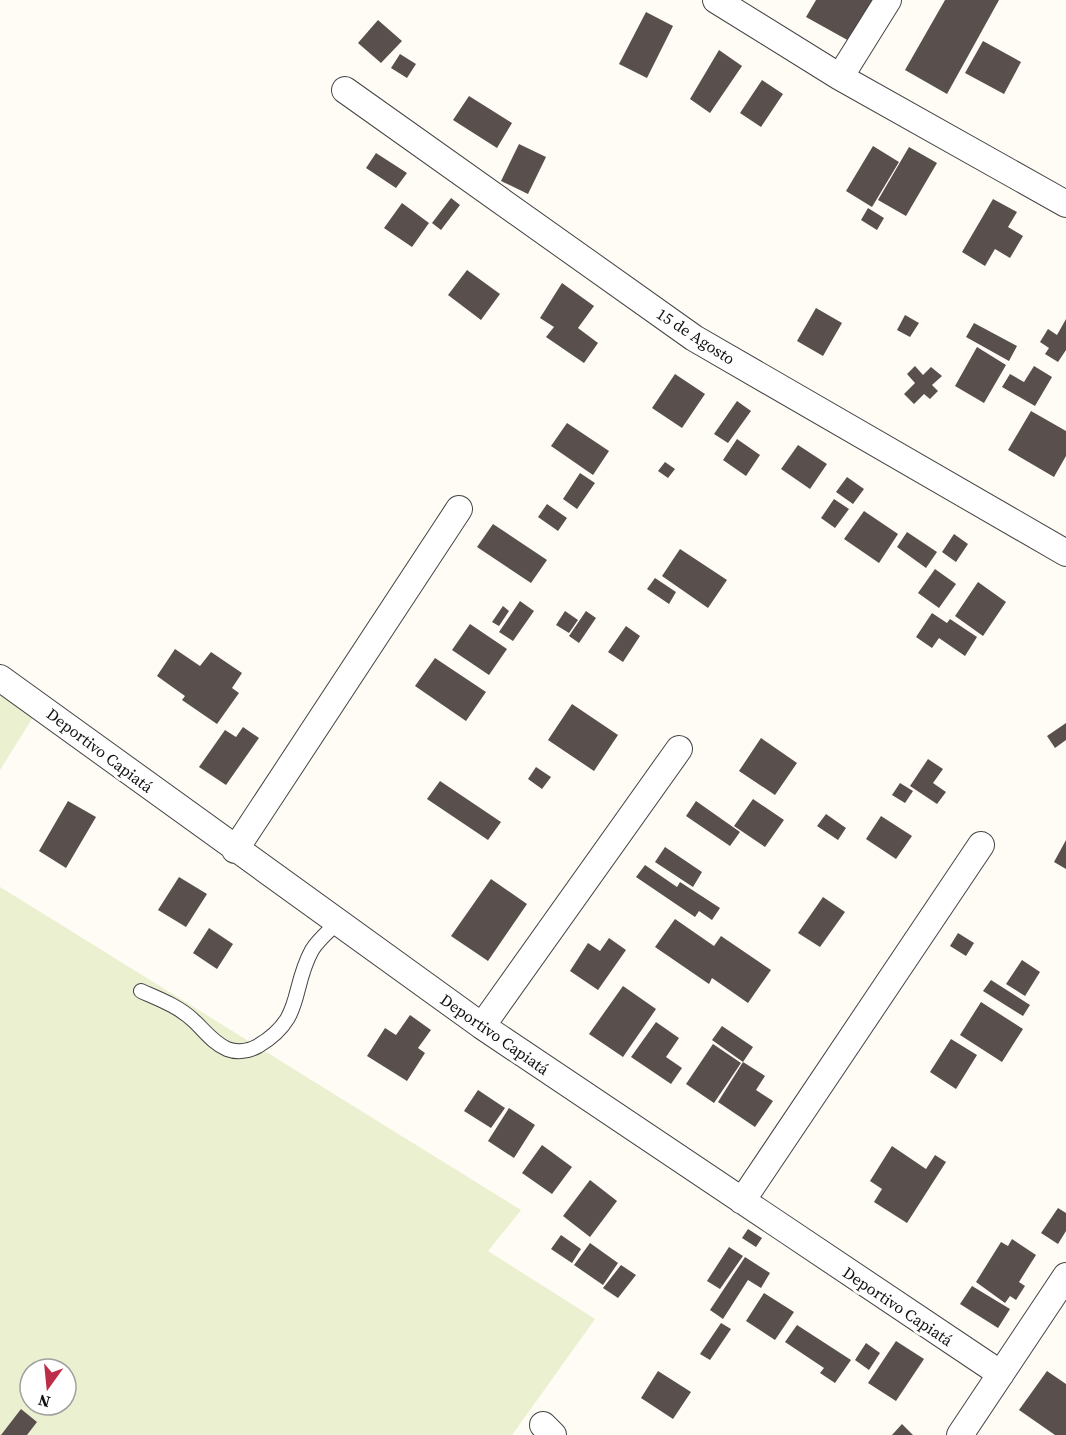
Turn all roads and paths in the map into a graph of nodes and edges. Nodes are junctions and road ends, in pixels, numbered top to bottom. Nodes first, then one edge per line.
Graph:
1 (716, 0) edge
2 (888, 0) edge
3 (840, 77) junction
4 (345, 90) dead end
5 (1066, 204) edge
6 (459, 509) dead end
7 (1066, 553) edge
8 (0, 678) edge
9 (679, 749) dead end
10 (981, 845) dead end
11 (235, 850) junction
12 (337, 923) junction
13 (141, 991) dead end
14 (482, 1026) junction
15 (742, 1201) junction
16 (1066, 1276) edge
17 (1000, 1374) junction
18 (960, 1435) edge

1 - 3 street
2 - 3 street
3 - 5 street
4 - 7 street, 15 de Agosto
6 - 11 street
8 - 11 street, Deportivo Capiatá
9 - 14 street
10 - 15 street
11 - 12 street, Deportivo Capiatá
12 - 13 lane
12 - 14 street, Deportivo Capiatá
14 - 15 street, Deportivo Capiatá
15 - 17 street, Deportivo Capiatá
16 - 17 street
17 - 18 street

